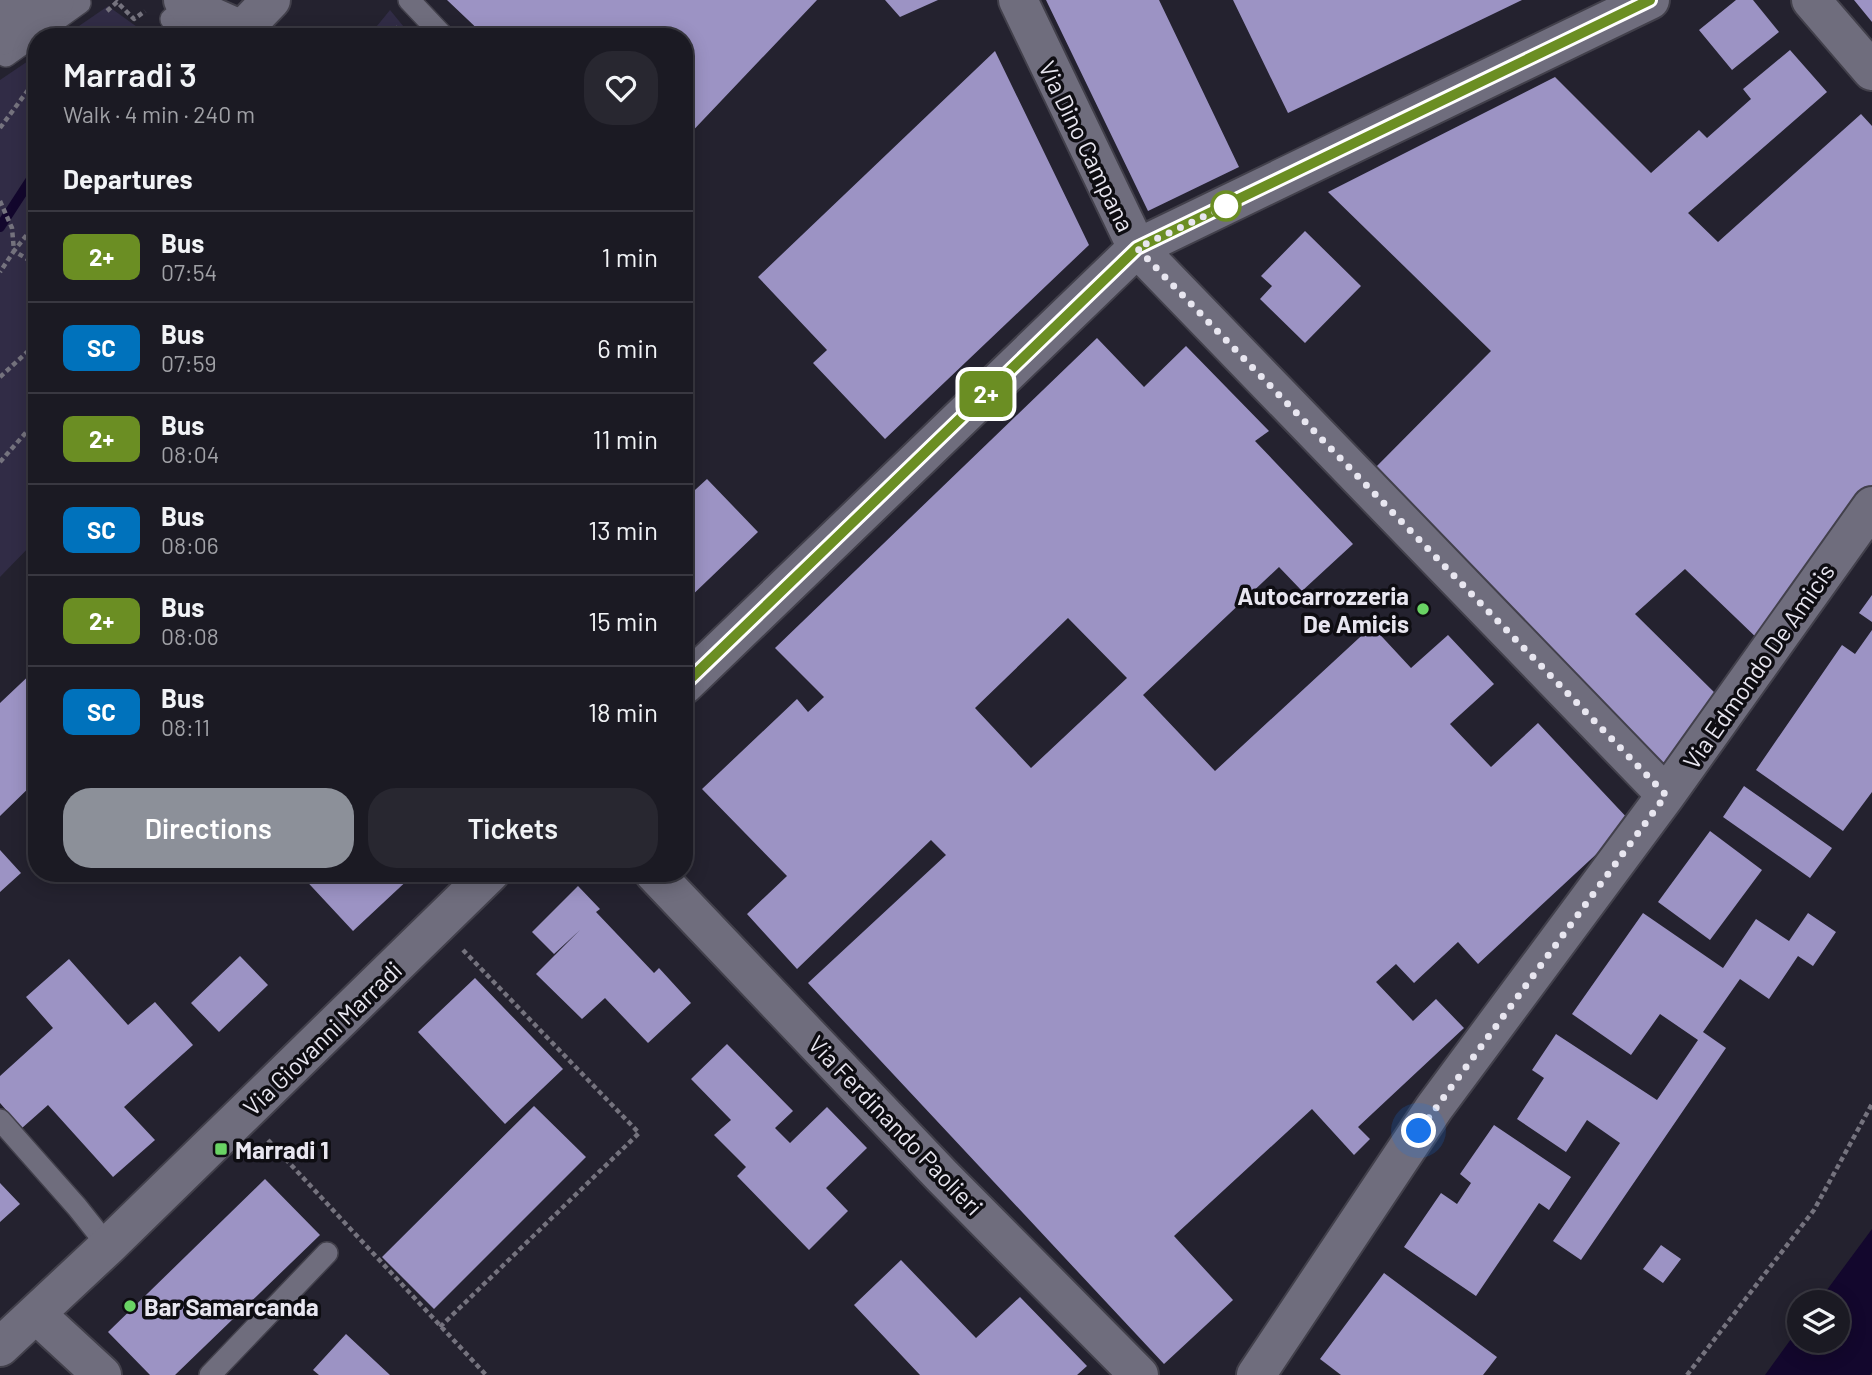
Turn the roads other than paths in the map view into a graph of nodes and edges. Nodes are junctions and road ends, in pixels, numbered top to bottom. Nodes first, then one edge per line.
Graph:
1 (271, 0) edge
2 (410, 0) edge
3 (1018, 0) edge
4 (1650, 0) edge
5 (1811, 0) edge
6 (67, 2) edge
7 (178, 12) edge
8 (38, 28) edge
9 (235, 28) edge
10 (244, 28) edge
11 (436, 28) edge
12 (0, 36) edge
13 (28, 37) edge
14 (0, 48) edge
15 (1872, 71) edge
16 (1137, 248) junction
17 (1872, 506) edge
18 (693, 676) edge
19 (1666, 795) junction
20 (482, 882) edge
21 (663, 882) edge
22 (0, 1120) edge
23 (108, 1246) junction
24 (327, 1253) dead end
25 (37, 1315) junction
26 (0, 1347) edge
27 (102, 1375) edge
28 (210, 1375) edge
29 (1139, 1375) edge
30 (1256, 1375) edge

1 - 10 street
2 - 11 lane
3 - 16 street, Via Dino Campana
4 - 16 street
5 - 15 street
6 - 8 lane
6 - 12 street
7 - 9 street
13 - 14 lane
16 - 18 street
16 - 19 street, Via Dino Campana
17 - 19 street, Via Edmondo De Amicis
19 - 30 street, Via Edmondo De Amicis
20 - 23 street, Via Giovanni Marradi
21 - 29 street, Via Ferdinando Paolieri
22 - 23 lane
23 - 25 street, Via Giovanni Marradi
24 - 28 lane
25 - 26 street, Via Giovanni Marradi
25 - 27 street

